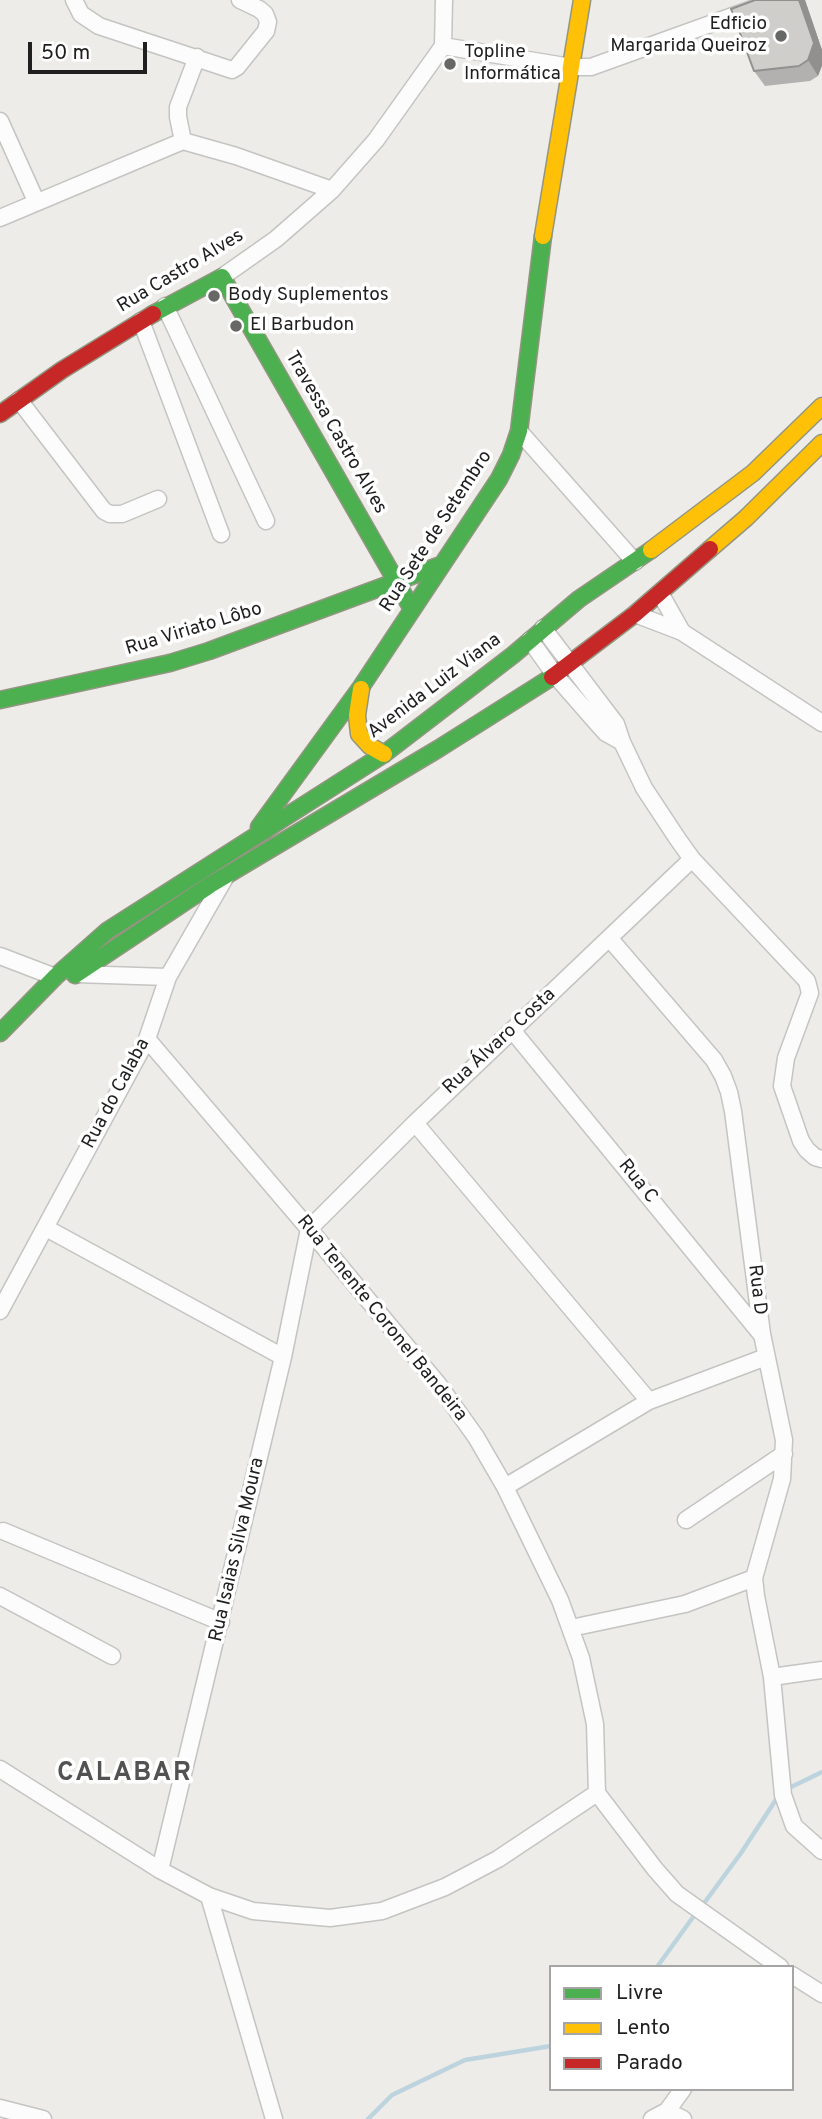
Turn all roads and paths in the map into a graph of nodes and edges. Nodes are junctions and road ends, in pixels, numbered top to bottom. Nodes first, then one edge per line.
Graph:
1 (74, 0) edge
2 (240, 0) edge
3 (444, 0) edge
4 (582, 0) edge
5 (777, 0) edge
6 (443, 46) junction
7 (197, 57) junction
8 (571, 67) junction
9 (0, 121) edge
10 (183, 141) junction
11 (332, 190) junction
12 (36, 201) junction
13 (0, 218) edge
14 (222, 277) junction
15 (165, 306) junction
16 (141, 321) junction
17 (19, 400) junction
18 (822, 406) edge
19 (0, 414) edge
20 (519, 431) junction
21 (822, 443) edge
22 (158, 499) dead end
23 (266, 521) dead end
24 (221, 534) dead end
25 (635, 562) junction
26 (441, 565) junction
27 (396, 582) junction
28 (660, 593) junction
29 (412, 609) junction
30 (635, 614) junction
31 (543, 628) junction
32 (682, 632) junction
33 (530, 640) junction
34 (569, 665) junction
35 (555, 675) junction
36 (361, 687) junction
37 (0, 700) edge
38 (822, 723) edge
39 (622, 742) junction
40 (384, 754) junction
41 (252, 836) junction
42 (692, 859) junction
43 (227, 875) junction
44 (610, 939) junction
45 (0, 956) edge
46 (76, 974) junction
47 (55, 977) junction
48 (169, 977) junction
49 (512, 1030) junction
50 (0, 1033) edge
51 (147, 1039) junction
52 (0, 1053) edge
53 (415, 1123) junction
54 (822, 1159) edge
55 (46, 1228) junction
56 (309, 1229) junction
57 (0, 1311) edge
58 (762, 1334) junction
59 (283, 1357) junction
60 (766, 1357) junction
61 (649, 1401) junction
62 (785, 1454) junction
63 (505, 1487) junction
64 (686, 1520) dead end
65 (3, 1531) dead end
66 (754, 1578) junction
67 (0, 1596) edge
68 (221, 1622) junction
69 (571, 1628) junction
70 (112, 1656) dead end
71 (822, 1670) edge
72 (772, 1676) junction
73 (0, 1769) edge
74 (597, 1793) junction
75 (822, 1851) edge
76 (160, 1870) junction
77 (209, 1896) junction
78 (776, 1965) edge
79 (794, 1976) edge
80 (822, 1994) edge
81 (682, 2091) edge
82 (0, 2108) edge
83 (667, 2111) junction
84 (43, 2119) edge
85 (274, 2119) edge
86 (652, 2119) edge
87 (683, 2119) edge

1 - 7 street
2 - 7 street
3 - 6 street
4 - 8 main road, Rua Sete de Setembro
5 - 8 street
6 - 8 street
6 - 11 street, Rua Castro Alves
7 - 10 street
8 - 20 main road, Rua Sete de Setembro
9 - 12 street
10 - 11 street
10 - 12 street
11 - 14 street, Rua Castro Alves
12 - 13 street
14 - 15 main road, Rua Castro Alves
14 - 27 main road, Travessa Castro Alves
15 - 16 main road, Rua Castro Alves
15 - 23 street
16 - 17 main road, Rua Castro Alves
16 - 24 street
17 - 19 main road, Rua Castro Alves
17 - 22 street
18 - 25 main road, Avenida Luiz Viana
20 - 25 street
20 - 26 main road, Rua Sete de Setembro
21 - 28 main road
25 - 31 main road, Avenida Luiz Viana
26 - 27 main road, Rua Viriato Lôbo
26 - 29 main road, Rua Sete de Setembro
27 - 29 main road, Travessa Castro Alves
27 - 37 main road, Rua Viriato Lôbo
28 - 30 main road
28 - 32 street
29 - 36 main road, Rua Sete de Setembro
30 - 32 street
30 - 34 main road
31 - 33 main road, Avenida Luiz Viana
31 - 34 street
32 - 38 street
33 - 35 street
33 - 40 main road, Avenida Luiz Viana
34 - 35 main road
34 - 39 street
35 - 39 street
35 - 43 main road
36 - 40 main road
36 - 41 main road, Rua Sete de Setembro
39 - 42 street
40 - 41 main road, Avenida Luiz Viana
41 - 47 main road, Avenida Luiz Viana
42 - 44 street, Rua Álvaro Costa
42 - 54 street
43 - 46 main road
43 - 48 street, Rua do Calaba
44 - 49 street, Rua Álvaro Costa
44 - 58 street, Rua D
45 - 47 street
46 - 48 street
46 - 52 main road
47 - 50 main road, Avenida Luiz Viana
48 - 51 street, Rua do Calaba
49 - 53 street, Rua Álvaro Costa
49 - 58 street, Rua C
51 - 55 street, Rua do Calaba
51 - 56 street, Rua Tenente Coronel Bandeira
53 - 56 street, Rua Álvaro Costa
53 - 61 street
55 - 57 street, Rua do Calaba
55 - 59 street
56 - 59 street, Rua Isaias Silva Moura
56 - 63 street, Rua Tenente Coronel Bandeira
58 - 60 street, Rua D
59 - 68 street, Rua Isaias Silva Moura
60 - 61 street
60 - 62 street, Rua D
61 - 63 street
62 - 64 street
62 - 66 street, Rua D
63 - 69 street, Rua Tenente Coronel Bandeira
65 - 68 street
66 - 69 street
66 - 72 street, Rua D
67 - 70 street
68 - 76 street, Rua Isaias Silva Moura
69 - 74 street, Rua Tenente Coronel Bandeira
71 - 72 street
72 - 75 street, Rua D
73 - 76 street
74 - 77 street
74 - 78 street
76 - 77 street
77 - 85 street
79 - 80 street
81 - 83 street
82 - 84 street
83 - 86 street
83 - 87 street

